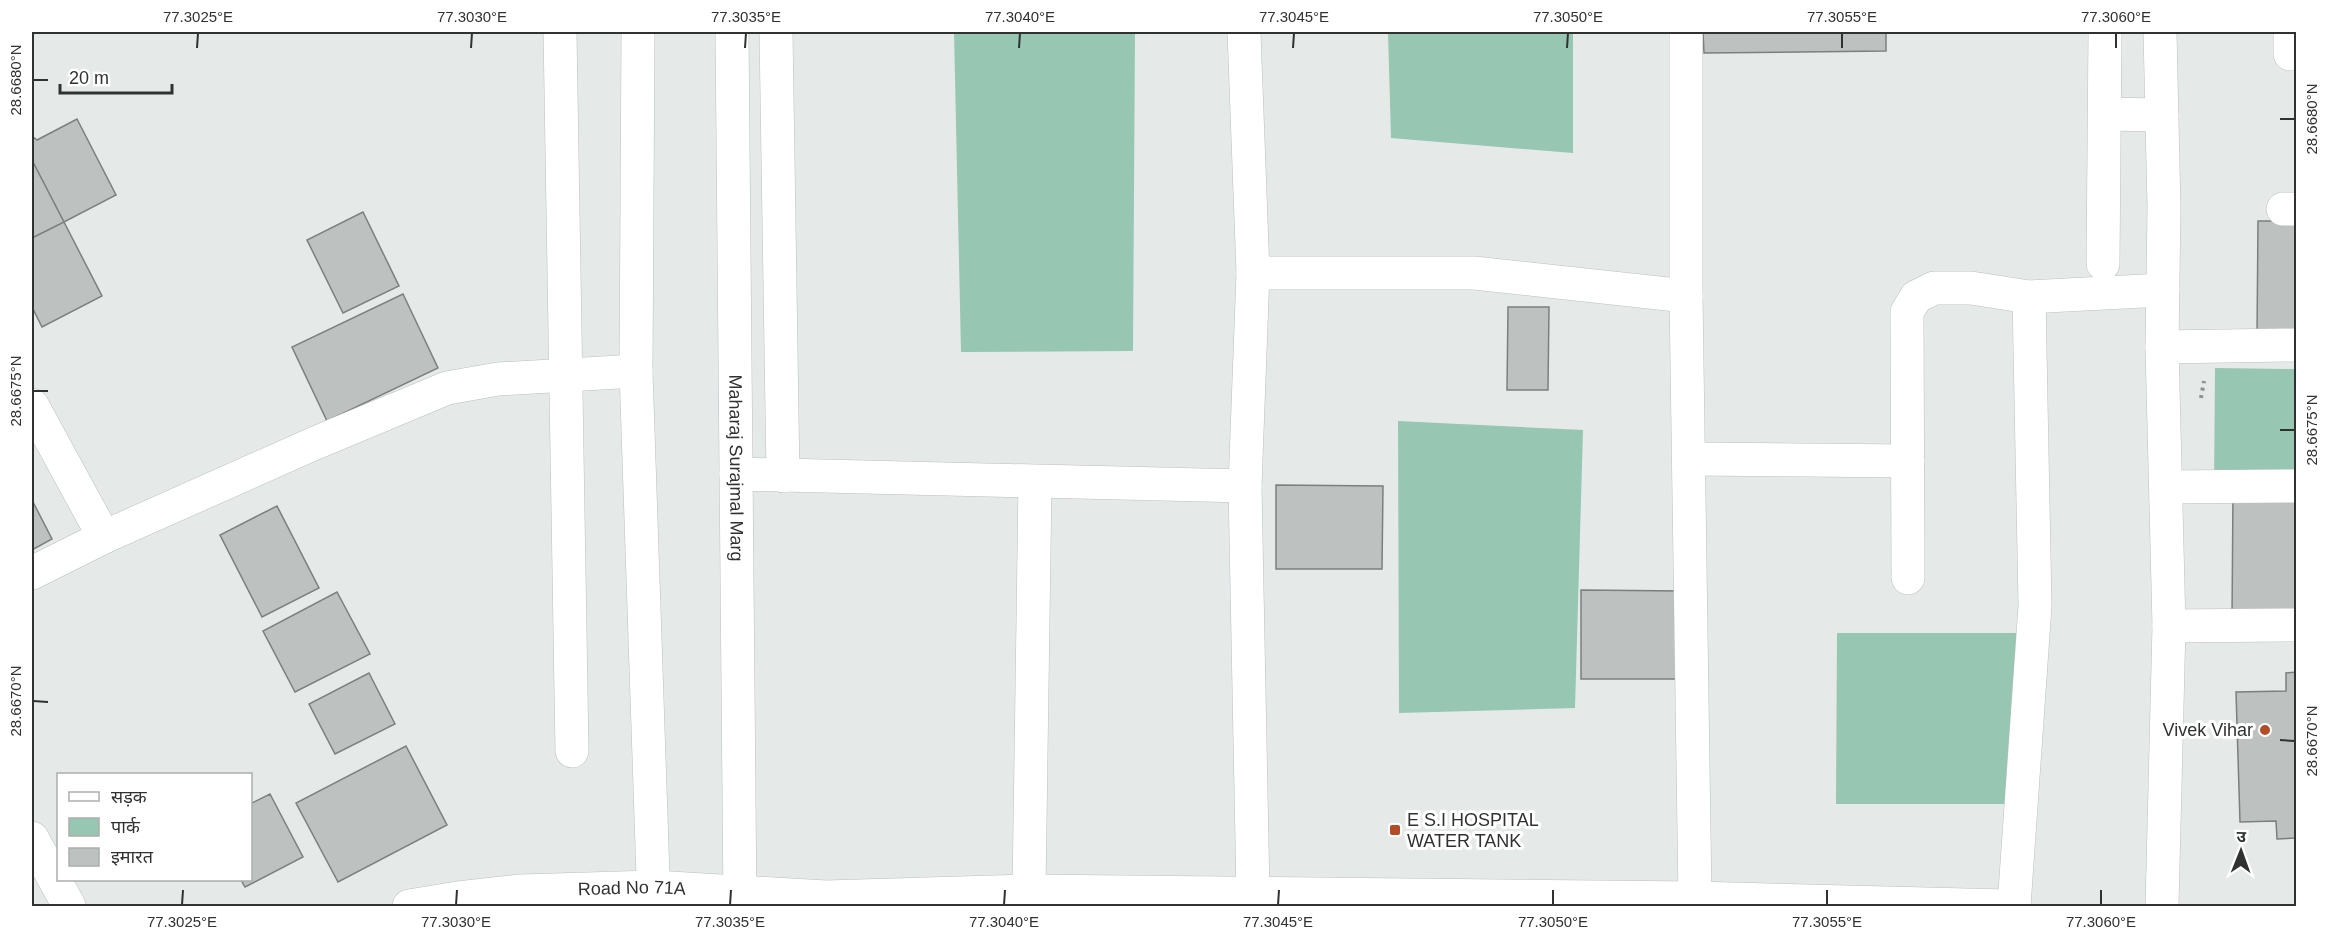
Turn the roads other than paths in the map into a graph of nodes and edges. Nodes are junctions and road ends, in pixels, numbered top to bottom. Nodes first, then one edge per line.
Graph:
1 (560, 32) edge
2 (638, 32) edge
3 (732, 32) edge
4 (776, 32) edge
5 (1244, 32) edge
6 (1686, 32) edge
7 (2105, 32) edge
8 (2160, 32) edge
9 (2290, 32) edge
10 (2296, 54) edge
11 (2104, 114) junction
12 (2162, 114) junction
13 (2103, 264) dead end
14 (1253, 273) junction
15 (2163, 290) junction
16 (1686, 296) junction
17 (2029, 297) junction
18 (2296, 345) edge
19 (2162, 347) junction
20 (636, 371) junction
21 (567, 375) junction
22 (32, 405) edge
23 (1689, 459) junction
24 (1908, 460) junction
25 (736, 474) junction
26 (783, 476) junction
27 (1035, 483) junction
28 (1245, 486) junction
29 (2296, 486) edge
30 (2167, 487) junction
31 (104, 537) junction
32 (32, 573) edge
33 (1908, 578) dead end
34 (2296, 625) edge
35 (2169, 626) junction
36 (572, 751) dead end
37 (32, 838) edge
38 (1029, 891) junction
39 (1253, 894) junction
40 (654, 897) edge
41 (1695, 898) junction
42 (740, 900) edge
43 (69, 906) edge
44 (410, 906) edge
45 (2006, 906) edge
46 (2014, 906) edge
47 (2162, 906) edge

1 - 21 street
2 - 20 street
3 - 25 street, Maharaj Surajmal Marg
4 - 26 street
5 - 14 street
6 - 16 street
7 - 11 street
8 - 12 street
9 - 10 street
11 - 12 street
11 - 13 street
12 - 15 street
14 - 16 street
14 - 28 street
15 - 17 street
15 - 19 street
16 - 23 street
17 - 24 street
17 - 46 street
18 - 19 street
19 - 30 street
20 - 21 street
20 - 40 street
21 - 31 street
21 - 36 street
22 - 31 street
23 - 24 street
23 - 41 street
24 - 33 street
25 - 26 street
25 - 42 street, Maharaj Surajmal Marg
26 - 27 street
27 - 28 street
27 - 38 street
28 - 39 street
29 - 30 street
30 - 35 street
31 - 32 street
34 - 35 street
35 - 47 street
37 - 43 street
38 - 39 street, Road No 71A
38 - 42 street, Road No 71A
39 - 41 street, Road No 71A
40 - 42 street, Road No 71A
40 - 44 street, Road No 71A
41 - 45 street, Road No 71A

